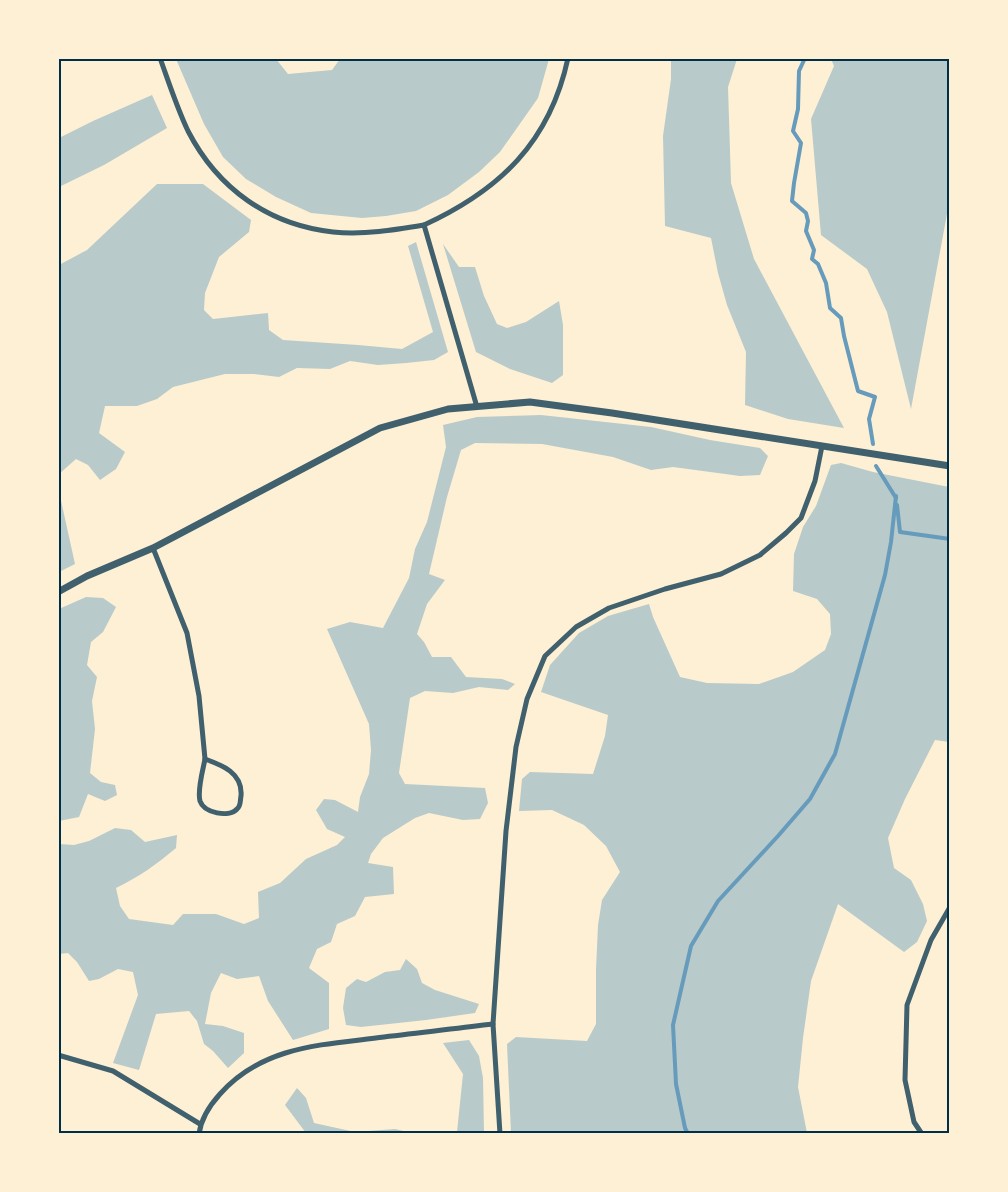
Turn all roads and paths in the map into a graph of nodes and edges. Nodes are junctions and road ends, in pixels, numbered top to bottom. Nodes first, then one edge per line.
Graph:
1 (160, 58) edge
2 (568, 58) edge
3 (424, 225) junction
4 (477, 407) junction
5 (822, 446) junction
6 (950, 466) edge
7 (153, 548) junction
8 (58, 592) edge
9 (205, 759) junction
10 (950, 907) edge
11 (494, 1024) junction
12 (58, 1055) edge
13 (200, 1124) junction
14 (199, 1134) edge
15 (500, 1134) edge
16 (922, 1134) edge

1 - 3 street
2 - 3 street
3 - 4 street
4 - 5 street
4 - 7 street
5 - 6 street
5 - 11 street
7 - 8 street
7 - 9 street
9 - 9 street
10 - 16 street
11 - 13 street
11 - 15 street
12 - 13 street
13 - 14 street

